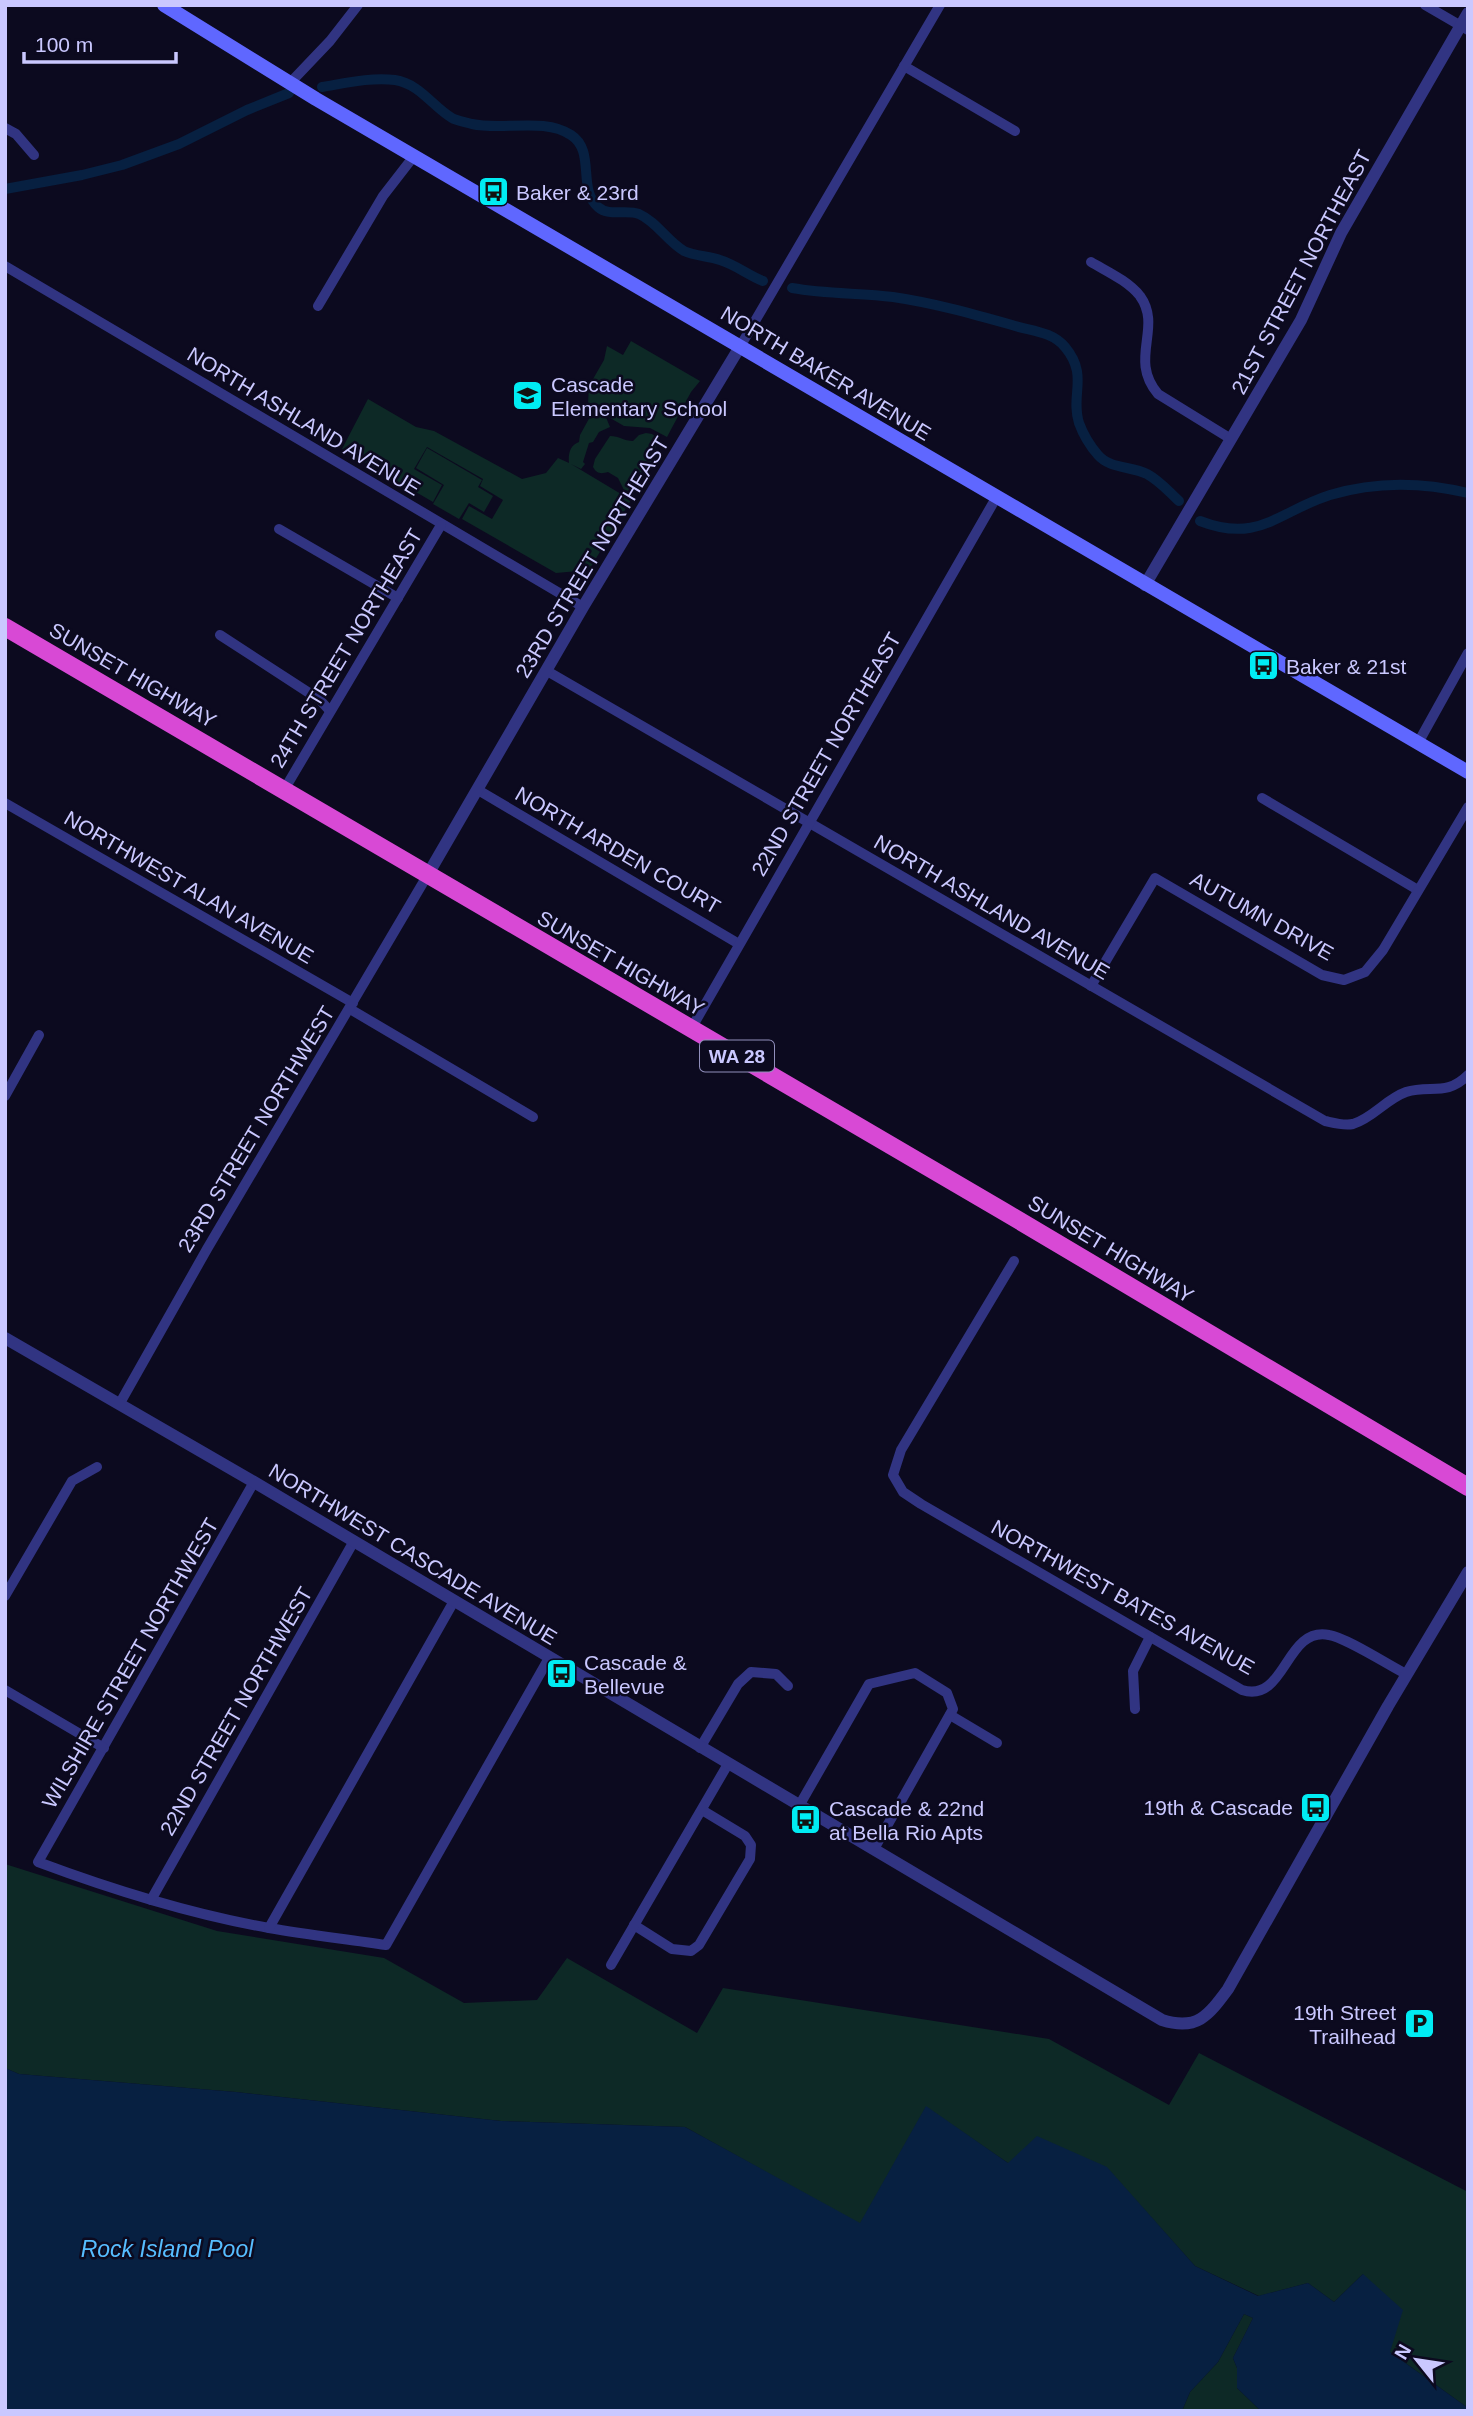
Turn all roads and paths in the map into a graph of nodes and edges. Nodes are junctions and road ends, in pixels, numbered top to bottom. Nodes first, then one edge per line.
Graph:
1 (164, 5) edge
2 (358, 5) edge
3 (940, 5) edge
4 (1425, 5) edge
5 (1468, 13) edge
6 (1464, 28) edge
7 (904, 66) junction
8 (290, 83) junction
9 (5, 128) edge
10 (1015, 131) dead end
11 (34, 155) dead end
12 (414, 156) junction
13 (1091, 262) dead end
14 (5, 266) edge
15 (318, 306) dead end
16 (741, 345) junction
17 (1231, 439) junction
18 (996, 498) junction
19 (441, 525) junction
20 (279, 529) dead end
21 (1146, 585) junction
22 (398, 598) junction
23 (583, 607) junction
24 (5, 627) edge
25 (220, 635) dead end
26 (1468, 653) edge
27 (547, 671) junction
28 (330, 710) junction
29 (1418, 743) junction
30 (1468, 772) edge
31 (284, 790) junction
32 (478, 790) junction
33 (1262, 798) dead end
34 (5, 803) edge
35 (1468, 807) edge
36 (809, 823) junction
37 (427, 876) junction
38 (1418, 890) junction
39 (739, 944) junction
40 (1090, 986) junction
41 (352, 1006) junction
42 (691, 1030) junction
43 (39, 1035) dead end
44 (1468, 1075) edge
45 (5, 1096) edge
46 (533, 1117) dead end
47 (1014, 1261) dead end
48 (5, 1338) edge
49 (120, 1403) junction
50 (96, 1467) dead end
51 (254, 1482) junction
52 (1468, 1487) edge
53 (354, 1541) junction
54 (1468, 1572) edge
55 (5, 1596) edge
56 (454, 1601) junction
57 (1150, 1637) junction
58 (550, 1658) junction
59 (1406, 1675) junction
60 (788, 1686) dead end
61 (5, 1690) edge
62 (1135, 1709) dead end
63 (950, 1715) junction
64 (997, 1743) dead end
65 (104, 1748) junction
66 (700, 1748) junction
67 (728, 1765) junction
68 (799, 1806) junction
69 (702, 1810) junction
70 (874, 1849) junction
71 (151, 1900) junction
72 (634, 1925) junction
73 (269, 1928) junction
74 (611, 1965) dead end

1 - 8 main road, NORTH BAKER AVENUE
2 - 8 street
3 - 7 street, 23RD STREET NORTHEAST
4 - 6 street
5 - 6 street, 21ST STREET NORTHEAST
6 - 17 street, 21ST STREET NORTHEAST
7 - 10 street
7 - 16 street, 23RD STREET NORTHEAST
8 - 12 main road, NORTH BAKER AVENUE
9 - 11 street
12 - 15 street
12 - 16 main road, NORTH BAKER AVENUE
13 - 17 street
14 - 19 street, NORTH ASHLAND AVENUE
16 - 18 main road, NORTH BAKER AVENUE
16 - 23 street, 23RD STREET NORTHEAST
17 - 21 street, 21ST STREET NORTHEAST
18 - 21 main road, NORTH BAKER AVENUE
18 - 36 street, 22ND STREET NORTHEAST
19 - 22 street, 24TH STREET NORTHEAST
19 - 23 street, NORTH ASHLAND AVENUE
20 - 22 street
21 - 29 main road, NORTH BAKER AVENUE
22 - 28 street, 24TH STREET NORTHEAST
23 - 27 street, 23RD STREET NORTHEAST
24 - 31 highway, SUNSET HIGHWAY / WA 28
25 - 28 street
26 - 29 street
27 - 32 street, 23RD STREET NORTHEAST
27 - 36 street, NORTH ASHLAND AVENUE
28 - 31 street, 24TH STREET NORTHEAST
29 - 30 main road, NORTH BAKER AVENUE
31 - 37 highway, SUNSET HIGHWAY / WA 28
32 - 37 street, 23RD STREET NORTHEAST
32 - 39 street, NORTH ARDEN COURT
33 - 38 street
34 - 41 street, NORTHWEST ALAN AVENUE
35 - 38 street, AUTUMN DRIVE
36 - 39 street, 22ND STREET NORTHEAST
36 - 40 street, NORTH ASHLAND AVENUE
37 - 41 street, 23RD STREET NORTHWEST
37 - 42 highway, SUNSET HIGHWAY / WA 28
38 - 40 street, AUTUMN DRIVE
39 - 42 street, 22ND STREET NORTHEAST
40 - 44 street, NORTH ASHLAND AVENUE
41 - 46 street, NORTHWEST ALAN AVENUE
41 - 49 street, 23RD STREET NORTHWEST
42 - 52 highway, SUNSET HIGHWAY / WA 28
43 - 45 street
47 - 57 street, NORTHWEST BATES AVENUE
48 - 49 street, NORTHWEST CASCADE AVENUE
49 - 51 street, NORTHWEST CASCADE AVENUE
50 - 55 street
51 - 53 street, NORTHWEST CASCADE AVENUE
51 - 65 street, WILSHIRE STREET NORTHWEST
53 - 56 street, NORTHWEST CASCADE AVENUE
53 - 71 street, 22ND STREET NORTHWEST
54 - 59 street
56 - 58 street, NORTHWEST CASCADE AVENUE
56 - 73 street
57 - 59 street, NORTHWEST BATES AVENUE
57 - 62 street
58 - 66 street, NORTHWEST CASCADE AVENUE
58 - 73 street
59 - 70 street, NORTHWEST CASCADE AVENUE
60 - 66 street
61 - 65 street
63 - 64 street
63 - 68 street
63 - 70 street
65 - 71 street, WILSHIRE STREET NORTHWEST
66 - 67 street, NORTHWEST CASCADE AVENUE
67 - 68 street, NORTHWEST CASCADE AVENUE
67 - 69 street
68 - 70 street, NORTHWEST CASCADE AVENUE
69 - 72 street
69 - 72 street
71 - 73 street
72 - 74 street

